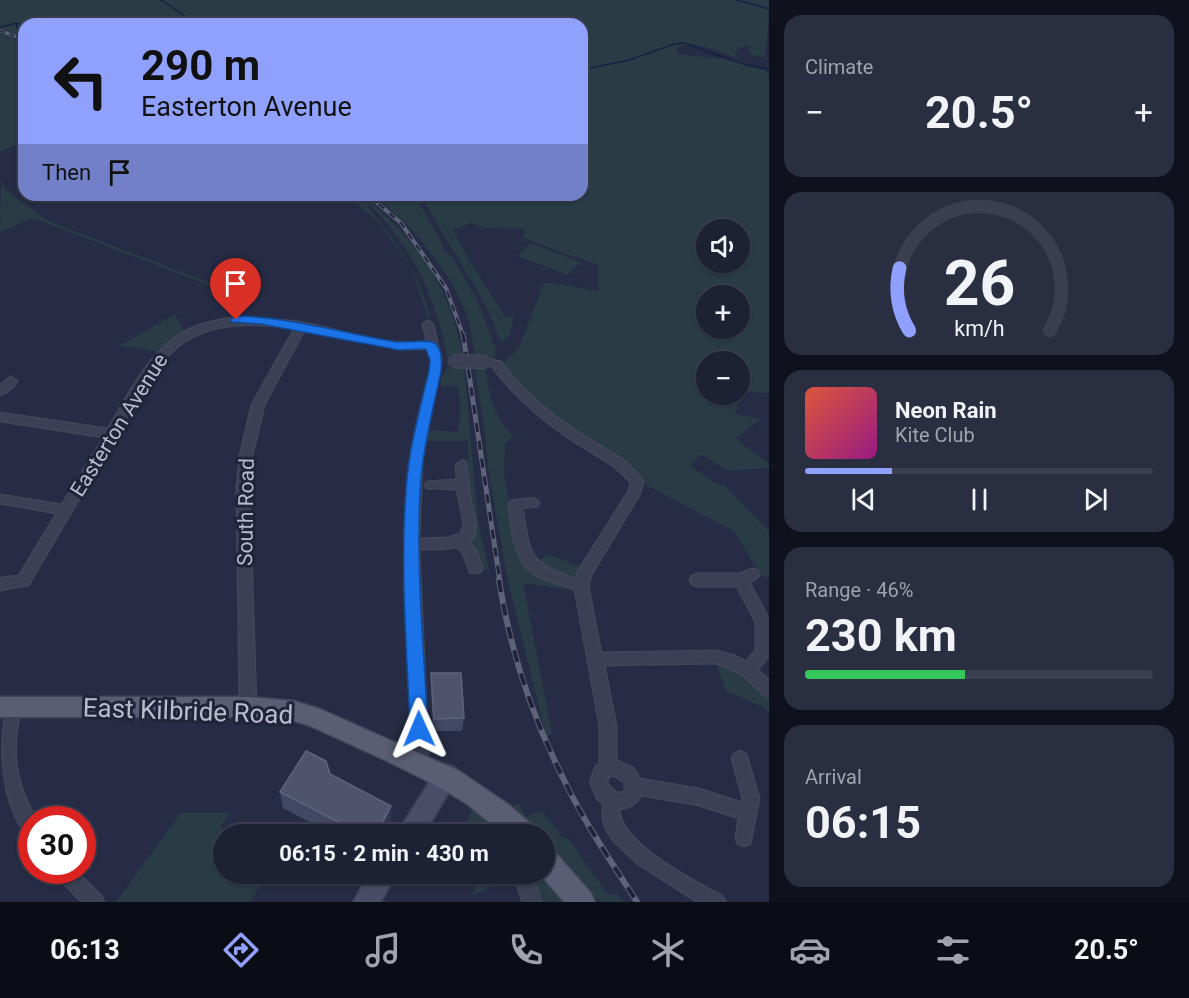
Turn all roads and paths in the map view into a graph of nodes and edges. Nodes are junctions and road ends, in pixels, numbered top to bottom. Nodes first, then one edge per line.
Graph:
1 (428, 324) dead end
2 (300, 328) junction
3 (431, 345) junction
4 (436, 360) junction
5 (11, 381) dead end
6 (0, 390) edge
7 (0, 417) edge
8 (112, 434) junction
9 (462, 465) dead end
10 (463, 484) junction
11 (431, 485) dead end
12 (3, 497) edge
13 (533, 504) dead end
14 (66, 510) junction
15 (460, 541) junction
16 (413, 544) junction
17 (475, 568) dead end
18 (697, 580) dead end
19 (0, 584) edge
20 (581, 586) junction
21 (596, 659) junction
22 (748, 671) junction
23 (769, 690) edge
24 (7, 707) edge
25 (248, 707) junction
26 (740, 759) dead end
27 (414, 762) junction
28 (608, 768) junction
29 (447, 776) junction
30 (634, 786) junction
31 (610, 800) junction
32 (21, 806) edge
33 (748, 813) junction
34 (416, 824) edge
35 (512, 824) edge
36 (744, 838) dead end
37 (555, 871) edge
38 (77, 884) edge
39 (377, 884) edge
40 (526, 884) edge
41 (712, 900) edge
42 (95, 902) edge
43 (366, 902) edge
44 (532, 902) edge
45 (582, 902) edge

1 - 3 street
2 - 3 street, Easterton Avenue
2 - 8 street, Easterton Avenue
2 - 25 street, South Road
3 - 4 street
4 - 16 street
4 - 20 street, bridge
5 - 6 street
7 - 8 street
8 - 14 street, Easterton Avenue
9 - 10 street
10 - 11 street
10 - 15 street
12 - 14 street
13 - 20 street
14 - 19 street, Easterton Avenue
15 - 16 street
15 - 17 street
16 - 27 street
18 - 22 street
20 - 21 street
21 - 22 street
21 - 28 street
22 - 23 street
24 - 25 main road, East Kilbride Road
24 - 32 street
25 - 27 main road, East Kilbride Road
26 - 33 street
27 - 29 main road, East Kilbride Road
28 - 30 street
28 - 31 street
29 - 34 main road
29 - 35 main road, East Kilbride Road
30 - 31 street
30 - 33 street
31 - 41 street
33 - 36 street
37 - 45 main road
38 - 42 street
39 - 43 main road
40 - 44 street

